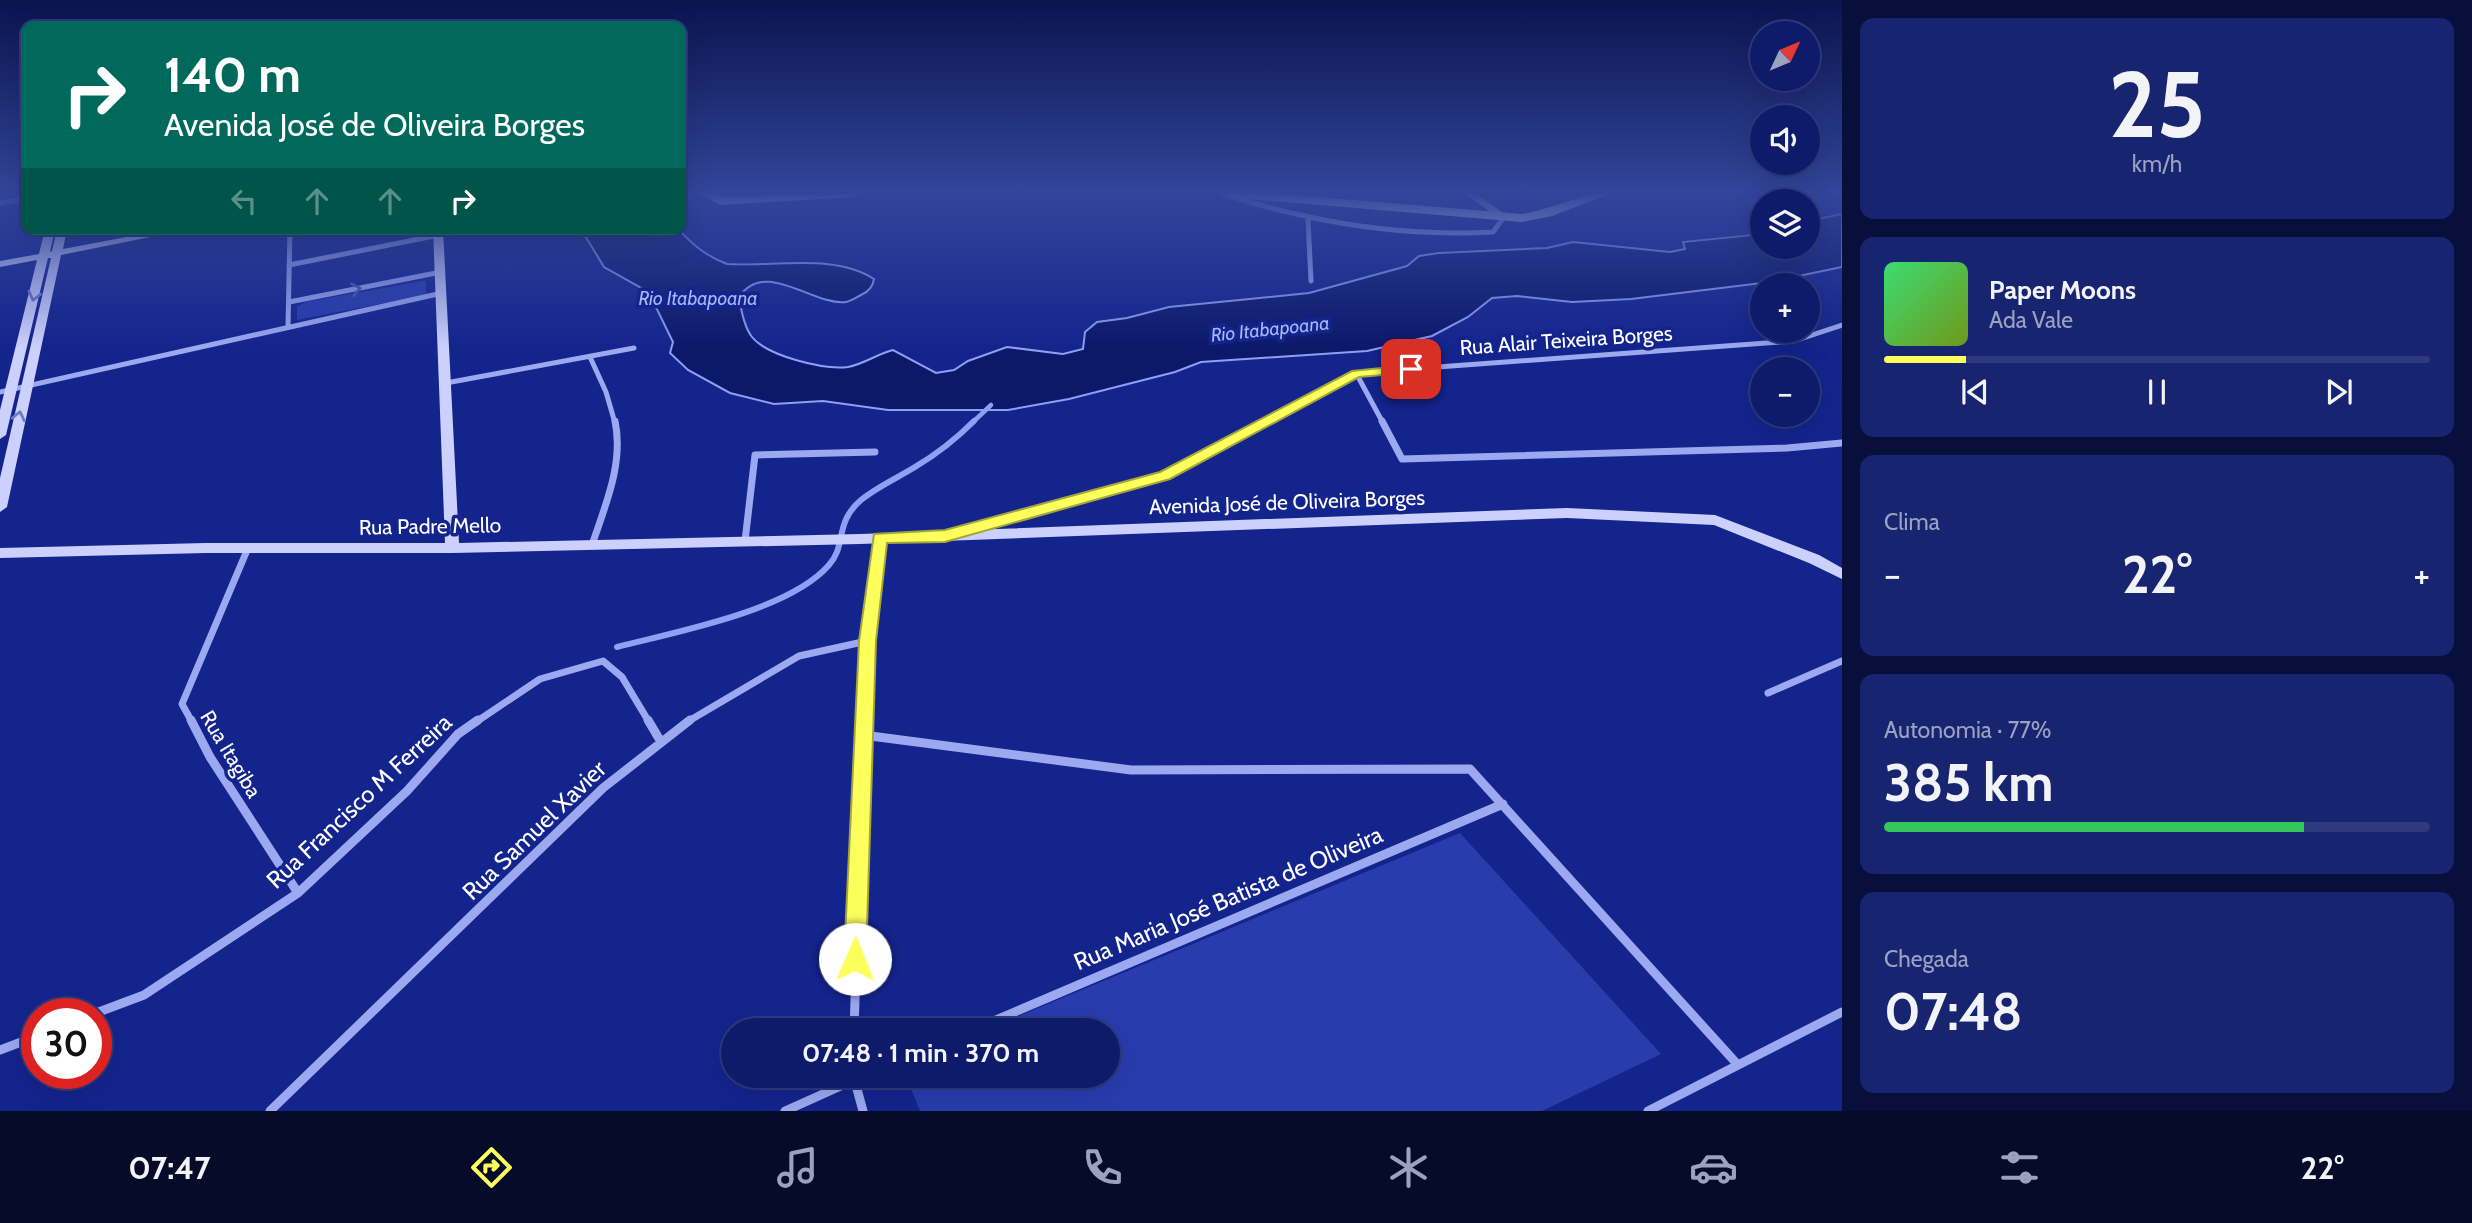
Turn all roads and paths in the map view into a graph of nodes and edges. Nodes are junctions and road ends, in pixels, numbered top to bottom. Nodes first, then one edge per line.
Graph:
1 (46, 245) edge
2 (59, 245) edge
3 (104, 245) edge
4 (290, 245) edge
5 (381, 245) edge
6 (440, 245) edge
7 (1309, 245) edge
8 (57, 254) junction
9 (44, 256) junction
10 (0, 264) edge
11 (289, 265) junction
12 (441, 272) junction
13 (1311, 281) dead end
14 (442, 293) junction
15 (289, 302) junction
16 (1842, 325) edge
17 (288, 327) junction
18 (634, 348) dead end
19 (590, 357) junction
20 (1356, 373) junction
21 (446, 383) junction
22 (25, 386) junction
23 (5, 391) edge
24 (0, 435) edge
25 (1842, 443) edge
26 (875, 452) dead end
27 (0, 507) edge
28 (945, 536) junction
29 (880, 538) junction
30 (860, 539) joint
31 (745, 541) junction
32 (592, 545) junction
33 (248, 548) junction
34 (452, 548) junction
35 (0, 553) edge
36 (1842, 573) edge
37 (867, 641) junction
38 (1842, 661) edge
39 (1769, 693) dead end
40 (863, 735) junction
41 (662, 741) junction
42 (1503, 804) junction
43 (298, 893) junction
44 (112, 1007) edge
45 (1842, 1012) edge
46 (854, 1018) edge
47 (1001, 1018) edge
48 (21, 1042) edge
49 (0, 1050) edge
50 (1738, 1065) junction
51 (835, 1088) edge
52 (859, 1088) edge
53 (270, 1111) edge
54 (785, 1111) edge
55 (863, 1111) edge
56 (1648, 1111) edge

1 - 9 main road
2 - 8 main road
3 - 8 main road
4 - 11 street
5 - 11 street
6 - 12 main road
7 - 13 street
8 - 9 main road
8 - 22 main road
9 - 10 main road
9 -> 23 main road
11 - 15 street
12 - 14 main road
15 -> 12 street
14 - 17 street
14 - 21 main road
15 - 17 street
16 - 20 street, Rua Alair Teixeira Borges
17 - 22 street
18 - 19 street
19 - 21 street
19 - 32 street
20 - 25 street
20 - 28 street, Rua Alair Teixeira Borges
21 - 34 main road
22 - 23 street
27 -> 22 main road
23 - 24 main road
26 - 31 street
28 - 29 main road, Avenida José de Oliveira Borges
28 - 36 main road, Avenida José de Oliveira Borges
29 - 30 main road, Avenida José de Oliveira Borges
29 - 37 street
30 - 31 main road, Rua Padre Mello
31 - 32 main road, Rua Padre Mello
32 - 34 main road, Rua Padre Mello
33 - 34 main road, Rua Padre Mello
33 - 35 main road, Rua Padre Mello
33 - 43 street, Rua Itagiba
37 - 40 street
37 - 41 street, Rua Samuel Xavier
38 - 39 street
40 - 42 street
40 - 46 street
41 - 43 street, Rua Francisco M Ferreira
41 - 53 street, Rua Samuel Xavier
42 - 47 street, Rua Maria José Batista de Oliveira
42 - 50 street
43 - 44 street, Rua Francisco M Ferreira
45 - 50 street
48 - 49 street
50 - 56 street
51 - 54 street
52 - 55 street

